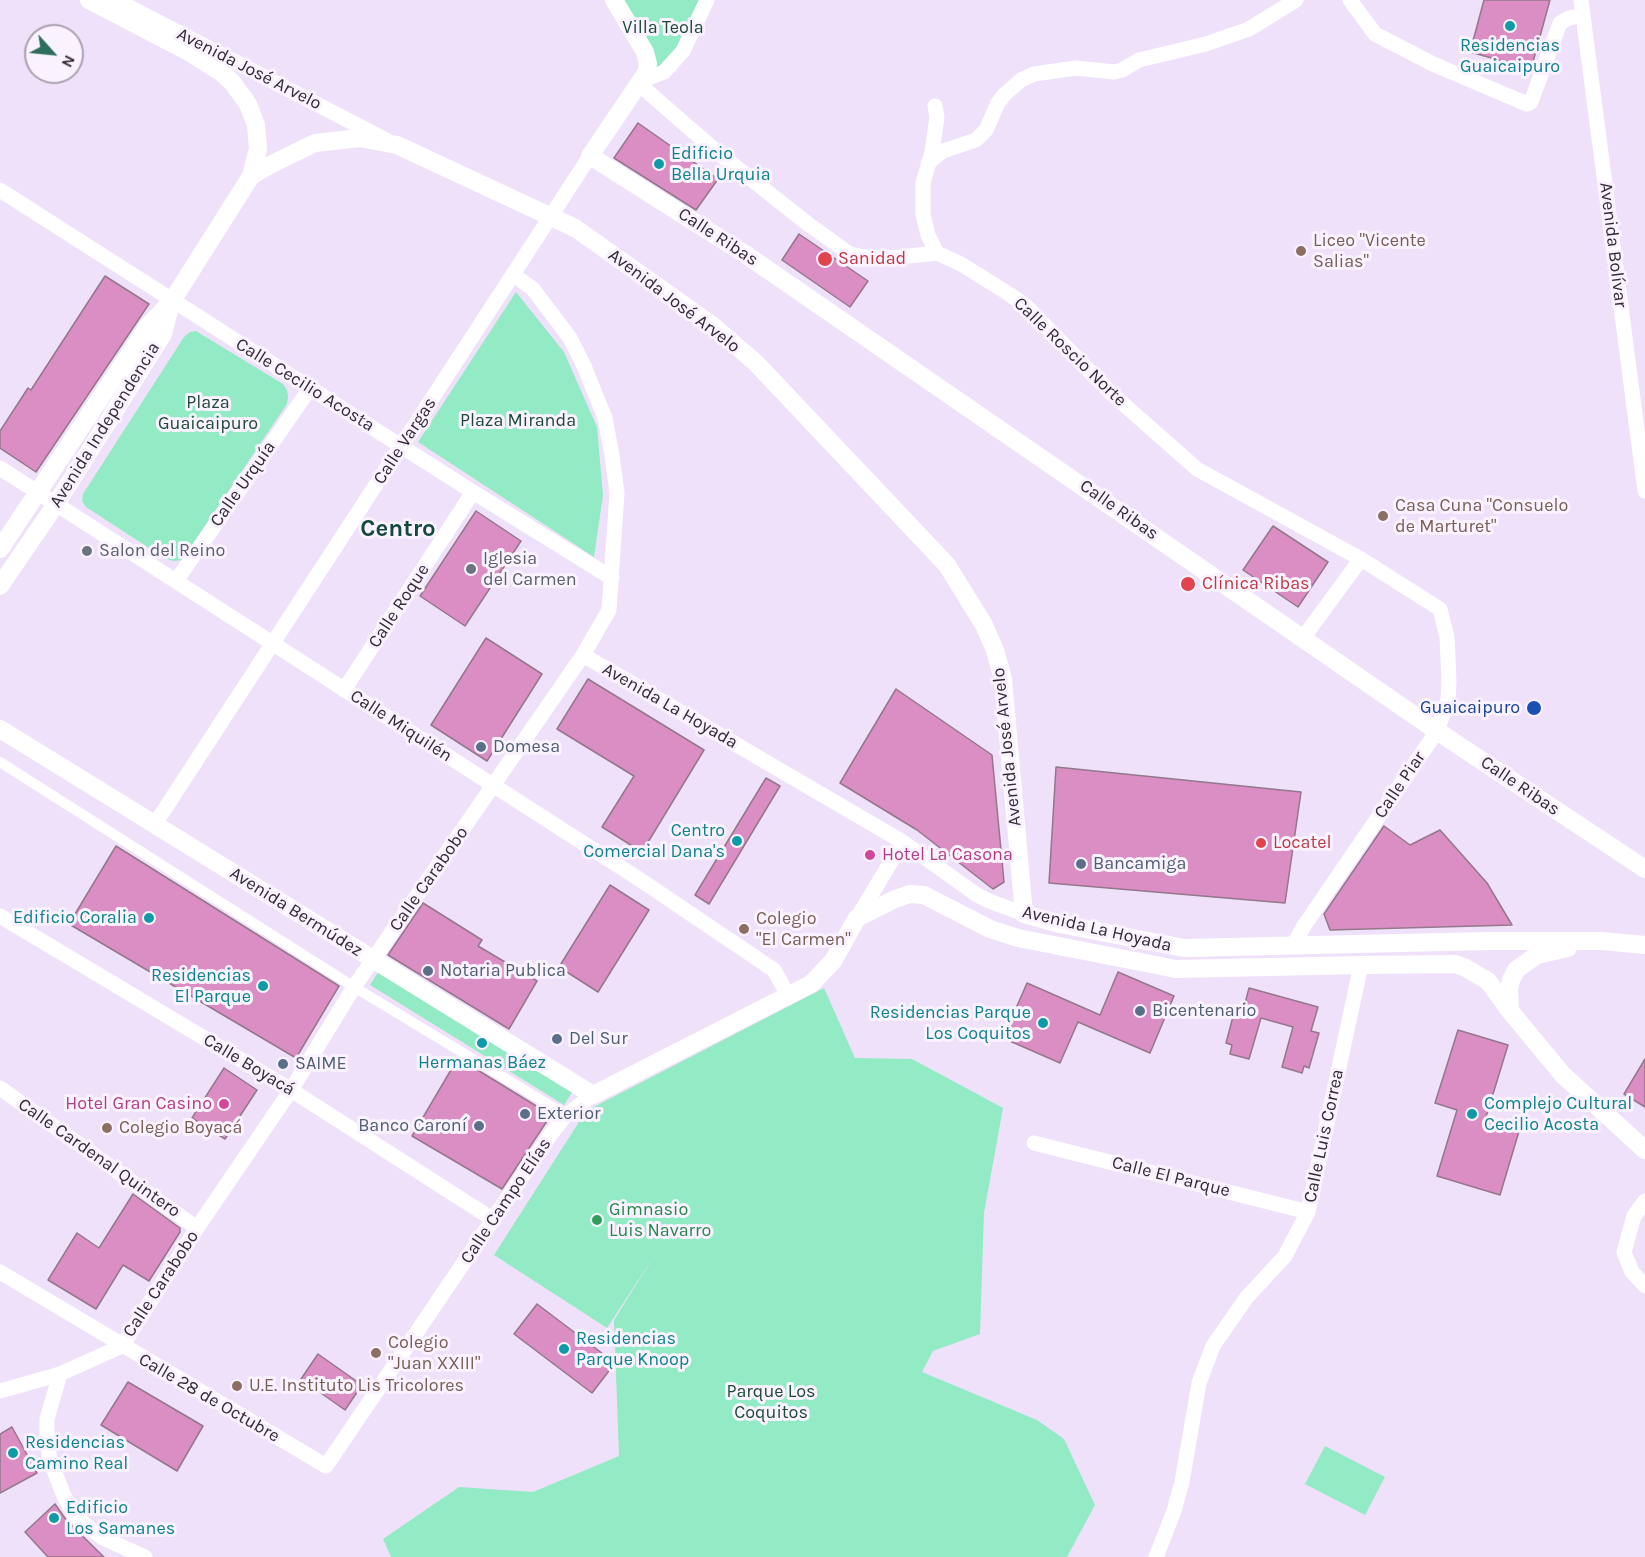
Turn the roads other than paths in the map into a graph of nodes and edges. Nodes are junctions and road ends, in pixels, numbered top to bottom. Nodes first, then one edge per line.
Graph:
1 (89, 0) edge
2 (116, 0) edge
3 (614, 0) edge
4 (707, 0) edge
5 (1296, 0) edge
6 (1350, 0) edge
7 (1582, 8) edge
8 (641, 82) junction
9 (935, 106) dead end
10 (397, 146) junction
11 (590, 156) junction
12 (928, 163) junction
13 (251, 176) junction
14 (0, 190) edge
15 (937, 253) junction
16 (514, 275) junction
17 (171, 301) junction
18 (311, 387) junction
19 (401, 446) junction
20 (0, 468) edge
21 (1645, 491) edge
22 (39, 492) junction
23 (473, 492) junction
24 (56, 504) junction
25 (0, 549) edge
26 (1361, 559) junction
27 (612, 578) junction
28 (176, 581) junction
29 (0, 586) edge
30 (1440, 609) joint
31 (1304, 638) junction
32 (273, 644) junction
33 (583, 655) junction
34 (344, 690) junction
35 (0, 729) edge
36 (1437, 731) junction
37 (0, 762) edge
38 (493, 786) junction
39 (155, 824) junction
40 (903, 842) junction
41 (1645, 869) edge
42 (1024, 914) junction
43 (0, 916) edge
44 (857, 918) junction
45 (1602, 941) junction
46 (1294, 944) junction
47 (1645, 945) edge
48 (372, 960) junction
49 (1361, 965) junction
50 (354, 987) junction
51 (789, 997) junction
52 (1510, 1011) junction
53 (0, 1088) edge
54 (291, 1090) junction
55 (592, 1095) junction
56 (566, 1115) junction
57 (1034, 1143) dead end
58 (1645, 1150) edge
59 (1645, 1202) edge
60 (1308, 1212) junction
61 (494, 1220) junction
62 (197, 1228) junction
63 (0, 1272) edge
64 (1645, 1286) edge
65 (122, 1346) junction
66 (60, 1374) junction
67 (0, 1391) edge
68 (326, 1466) joint
69 (1161, 1555) edge
70 (145, 1557) edge

1 - 13 street, Avenida José Arvelo
2 - 10 street, Avenida José Arvelo
3 - 8 street
4 - 8 street
5 - 12 street
6 - 7 street
7 - 21 street, Avenida Bolívar
8 - 11 street
8 - 15 street
9 - 12 street
10 - 13 street
10 - 42 street, Avenida José Arvelo
11 - 16 street, Calle Vargas
11 - 31 street, Calle Ribas
12 - 15 street
13 - 17 street
14 - 17 street, Calle Cecilio Acosta
15 - 26 street, Calle Roscio Norte
16 - 19 street, Calle Vargas
16 - 27 street, Calle Carabobo
17 - 18 street, Calle Cecilio Acosta
17 - 22 street, Avenida Independencia
17 - 24 street, Avenida Independencia
18 - 19 street, Calle Cecilio Acosta
18 - 28 street, Calle Urquía
19 - 23 street, Calle Cecilio Acosta
19 - 32 street, Calle Vargas
20 - 22 street, Calle Miquilén
22 - 24 street, Calle Miquilén
22 - 25 street, Avenida Independencia
23 - 27 street, Calle Cecilio Acosta
23 - 34 street, Calle Roque
24 - 28 street, Calle Miquilén
24 - 29 street, Avenida Independencia
26 - 30 street, Calle Roscio Norte
26 - 31 street
27 - 33 street, Calle Carabobo
28 - 32 street, Calle Miquilén
30 - 36 street, Calle Piar
31 - 36 street, Calle Ribas
32 - 34 street, Calle Miquilén
32 - 39 street, Calle Vargas
33 - 38 street, Calle Carabobo
33 - 40 street, Avenida La Hoyada
34 - 38 street, Calle Miquilén
35 - 39 street, Avenida Bermúdez
36 - 41 street, Calle Ribas
36 - 46 street, Calle Piar
37 - 50 street, Avenida Bermúdez
38 - 48 street, Calle Carabobo
38 - 51 street, Calle Miquilén
39 - 48 street, Avenida Bermúdez
40 - 42 street, Avenida La Hoyada
40 - 44 street
42 - 46 street, Avenida La Hoyada
43 - 54 street, Calle Boyacá
44 - 49 street, Avenida La Hoyada
44 - 51 street, Calle Campo Elías
45 - 46 street, Avenida La Hoyada
45 - 47 street, Avenida La Hoyada
45 - 52 street
48 - 50 street, Calle Carabobo
48 - 55 street, Avenida Bermúdez
49 - 52 street, Avenida La Hoyada
49 - 60 street, Calle Luis Correa
50 - 54 street, Calle Carabobo
50 - 56 street, Avenida Bermúdez
51 - 55 street, Calle Campo Elías
52 - 58 street, Avenida La Hoyada
53 - 62 street, Calle Cardenal Quintero
54 - 61 street, Calle Boyacá
54 - 62 street, Calle Carabobo
55 - 56 street, Calle Campo Elías
56 - 61 street, Calle Campo Elías
57 - 60 street, Calle El Parque
59 - 64 street
60 - 69 street, Calle Luis Correa
61 - 68 street, Calle Campo Elías
62 - 65 street, Calle Carabobo
63 - 65 street, Calle 28 de Octubre
65 - 66 street, Calle Carabobo
65 - 68 street, Calle 28 de Octubre
66 - 67 street, Calle Carabobo
66 - 70 street

